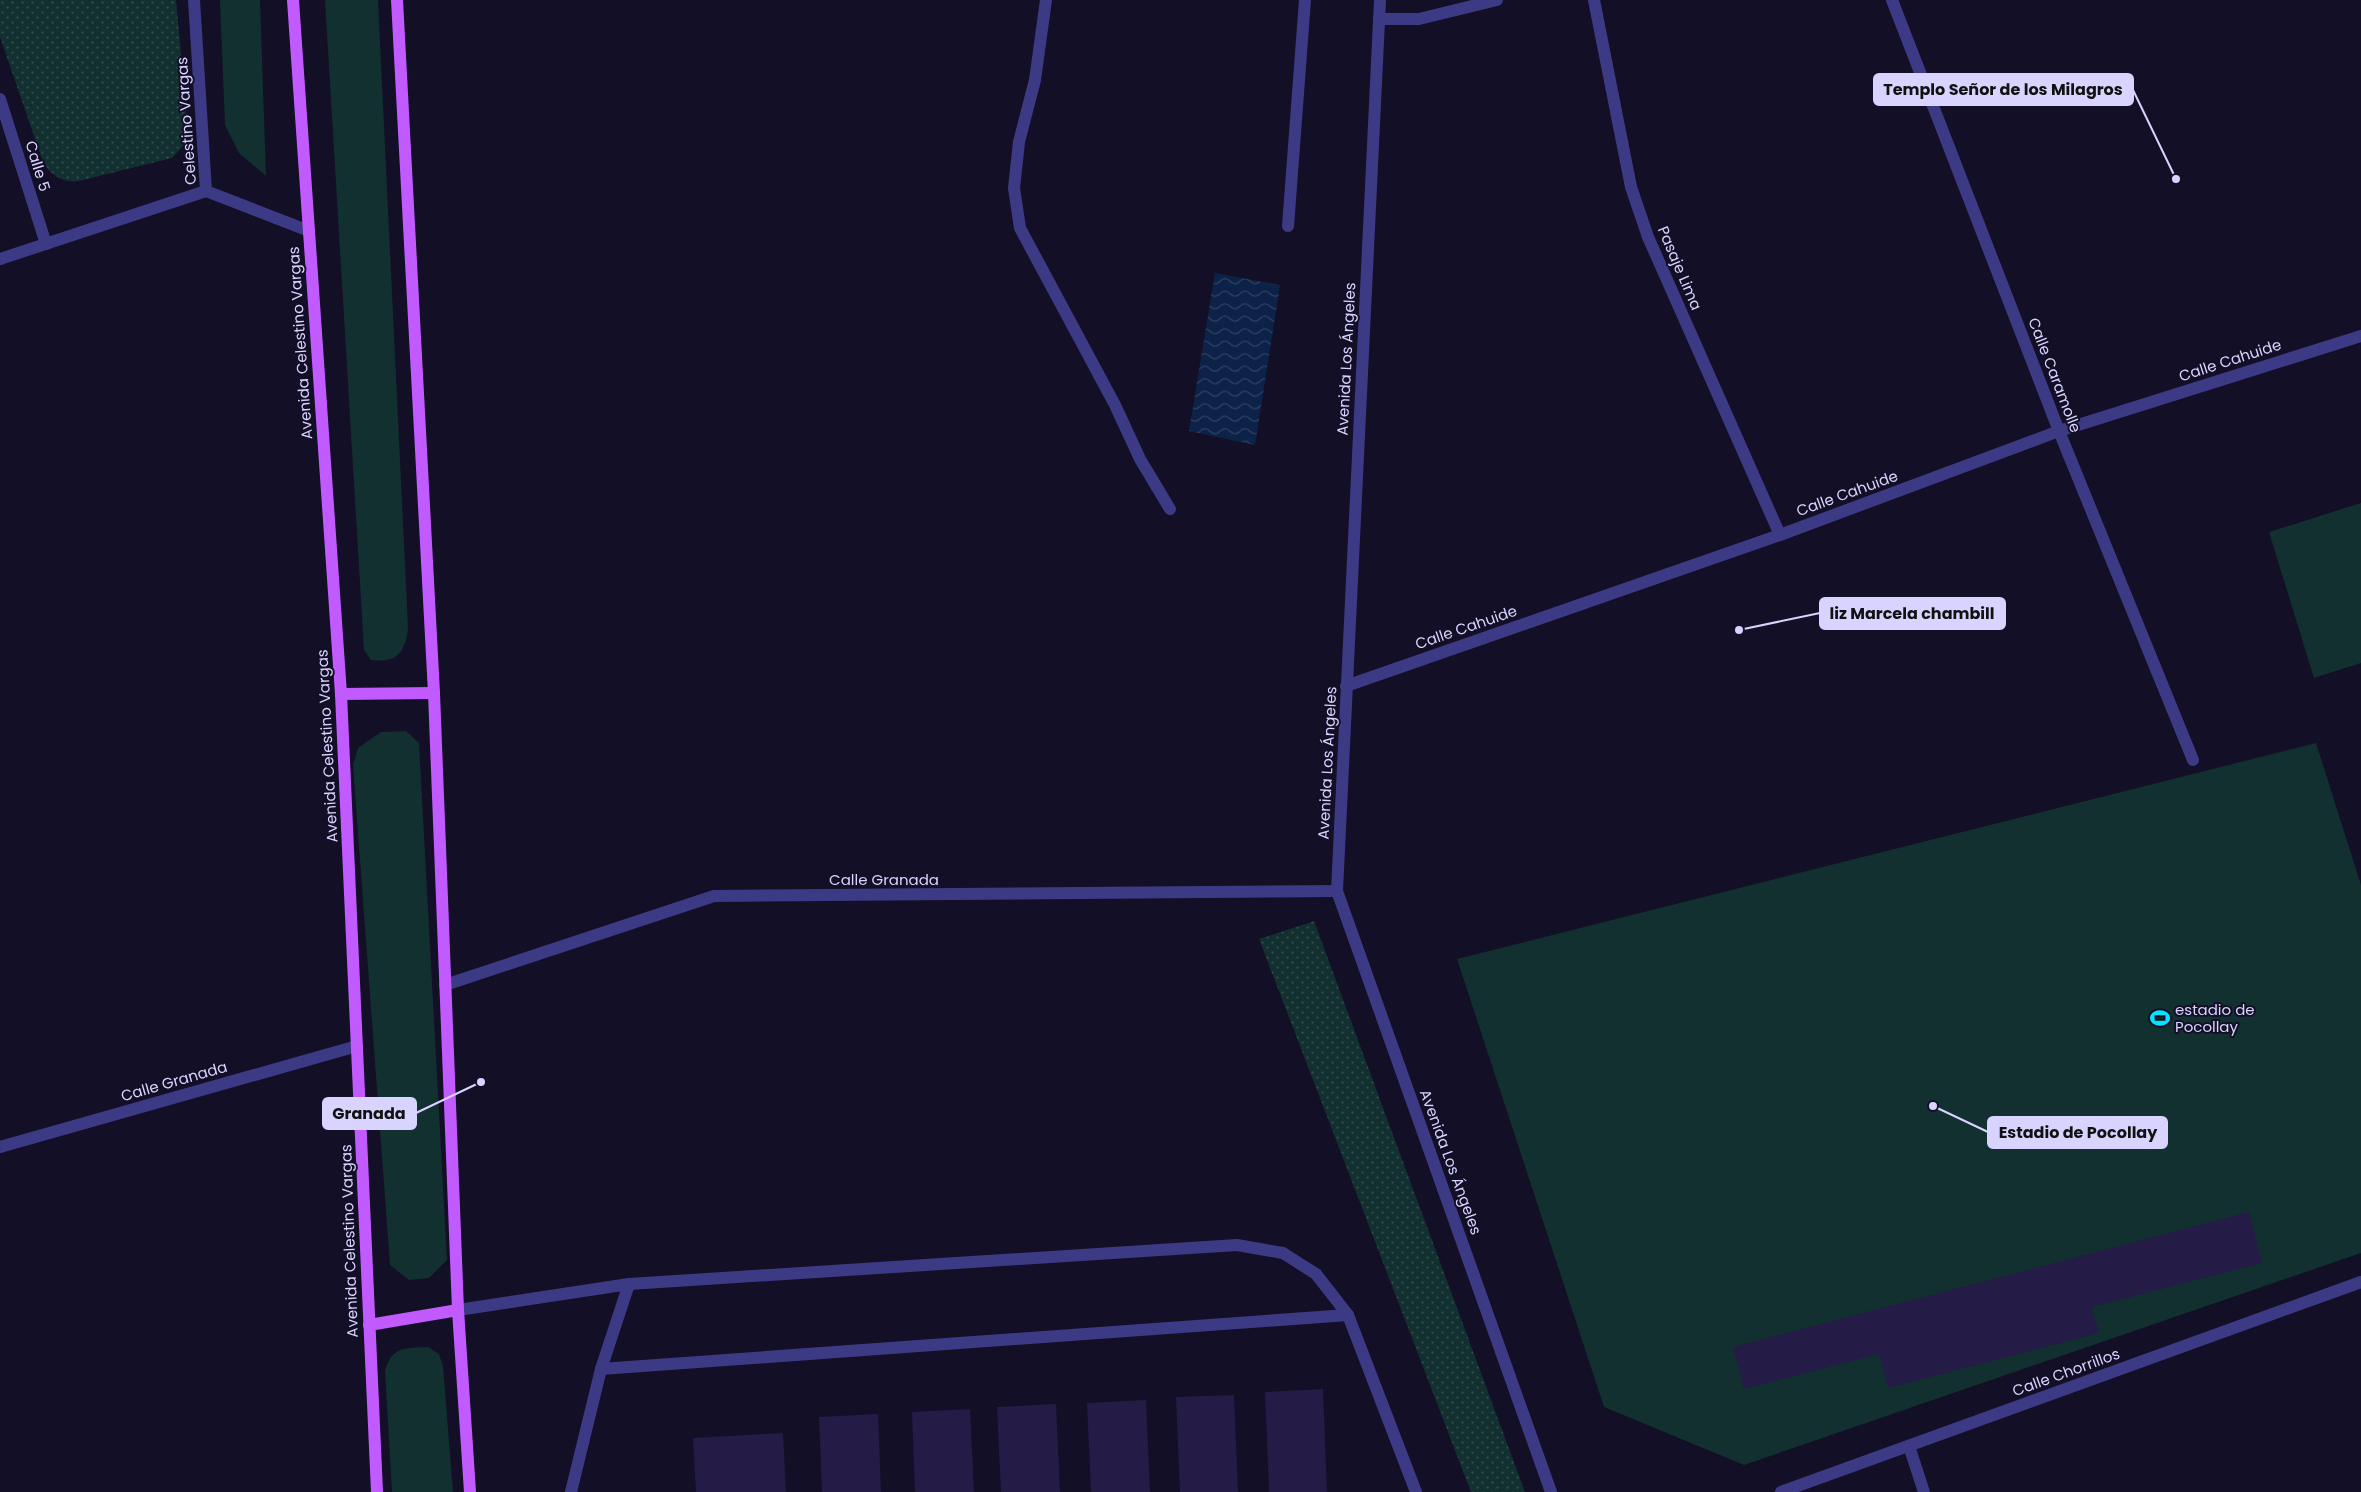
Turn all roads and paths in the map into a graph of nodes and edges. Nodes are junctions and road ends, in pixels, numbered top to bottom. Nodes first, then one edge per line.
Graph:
1 (194, 0) edge
2 (294, 0) edge
3 (398, 0) edge
4 (1046, 0) edge
5 (1305, 0) edge
6 (1380, 0) edge
7 (1498, 0) edge
8 (1594, 0) edge
9 (1892, 0) edge
10 (1379, 19) junction
11 (0, 99) edge
12 (206, 191) junction
13 (1288, 226) dead end
14 (309, 231) junction
15 (46, 244) junction
16 (0, 259) edge
17 (2361, 336) edge
18 (2059, 431) junction
19 (1170, 509) dead end
20 (1780, 535) junction
21 (1346, 686) junction
22 (434, 693) junction
23 (342, 694) junction
24 (2193, 760) dead end
25 (1337, 891) junction
26 (445, 986) junction
27 (357, 1046) junction
28 (0, 1147) edge
29 (2361, 1282) edge
30 (629, 1284) junction
31 (458, 1310) junction
32 (1348, 1316) junction
33 (369, 1325) junction
34 (601, 1369) junction
35 (1909, 1446) junction
36 (377, 1492) edge
37 (470, 1492) edge
38 (571, 1492) edge
39 (1416, 1492) edge
40 (1551, 1492) edge
41 (1781, 1492) edge
42 (1924, 1492) edge

1 - 12 street, Celestino Vargas
2 - 14 main road, Avenida Celestino Vargas
3 - 22 main road
4 - 19 street
5 - 13 street
6 - 10 street, Avenida Los Ángeles
7 - 10 street
8 - 20 street, Pasaje Lima
9 - 18 street, Calle Caramolle
10 - 21 street, Avenida Los Ángeles
11 - 15 street, Calle 5
12 - 14 street, Celestino Vargas
12 - 15 street
14 - 23 main road, Avenida Celestino Vargas
15 - 16 street
17 - 18 street, Calle Cahuide
18 - 20 street, Calle Cahuide
18 - 24 street, Calle Caramolle
20 - 21 street, Calle Cahuide
21 - 25 street, Avenida Los Ángeles
22 - 23 main road
22 - 26 main road
23 - 27 main road, Avenida Celestino Vargas
25 - 26 street, Calle Granada
25 - 40 street, Avenida Los Ángeles
26 - 31 main road
27 - 28 street, Calle Granada
27 - 33 main road, Avenida Celestino Vargas
29 - 35 street, Calle Chorrillos
30 - 31 street
30 - 32 street
30 - 34 street
31 - 33 main road
31 - 37 main road
32 - 34 street
32 - 39 street
33 - 36 main road, Avenida Celestino Vargas
34 - 38 street
35 - 41 street, Calle Chorrillos
35 - 42 street

